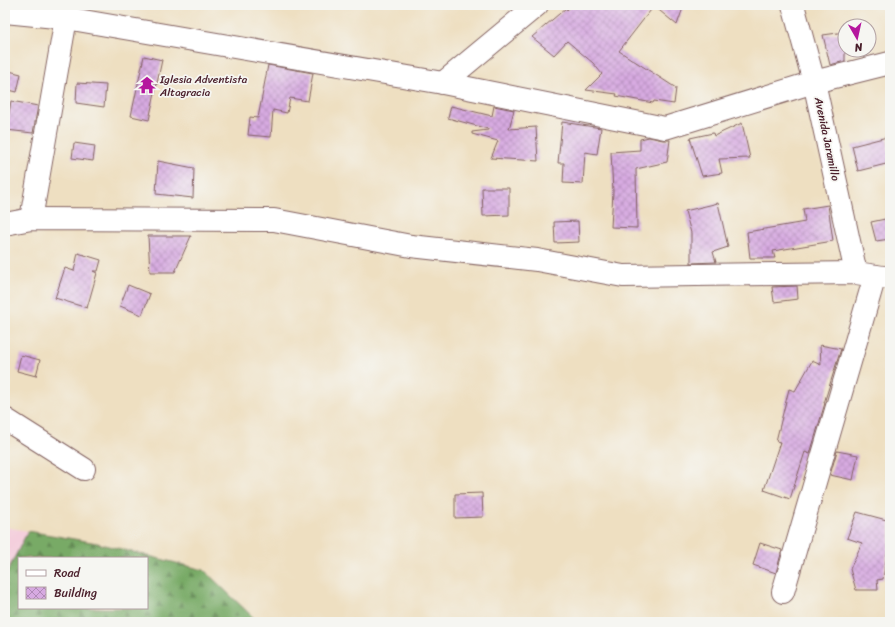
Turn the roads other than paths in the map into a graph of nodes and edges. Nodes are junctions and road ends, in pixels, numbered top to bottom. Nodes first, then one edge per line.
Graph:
1 (537, 5) edge
2 (793, 5) edge
3 (5, 12) edge
4 (66, 18) junction
5 (890, 63) edge
6 (814, 82) junction
7 (443, 83) junction
8 (31, 219) junction
9 (5, 224) edge
10 (874, 276) edge
11 (5, 419) edge
12 (84, 469) dead end
13 (784, 592) dead end

1 - 7 street
2 - 6 street, Avenida Jaramillo
3 - 4 street
4 - 7 street
4 - 8 street
5 - 6 street
6 - 7 street
6 - 10 street, Avenida Jaramillo
8 - 9 street
8 - 10 street
10 - 13 street
11 - 12 street

